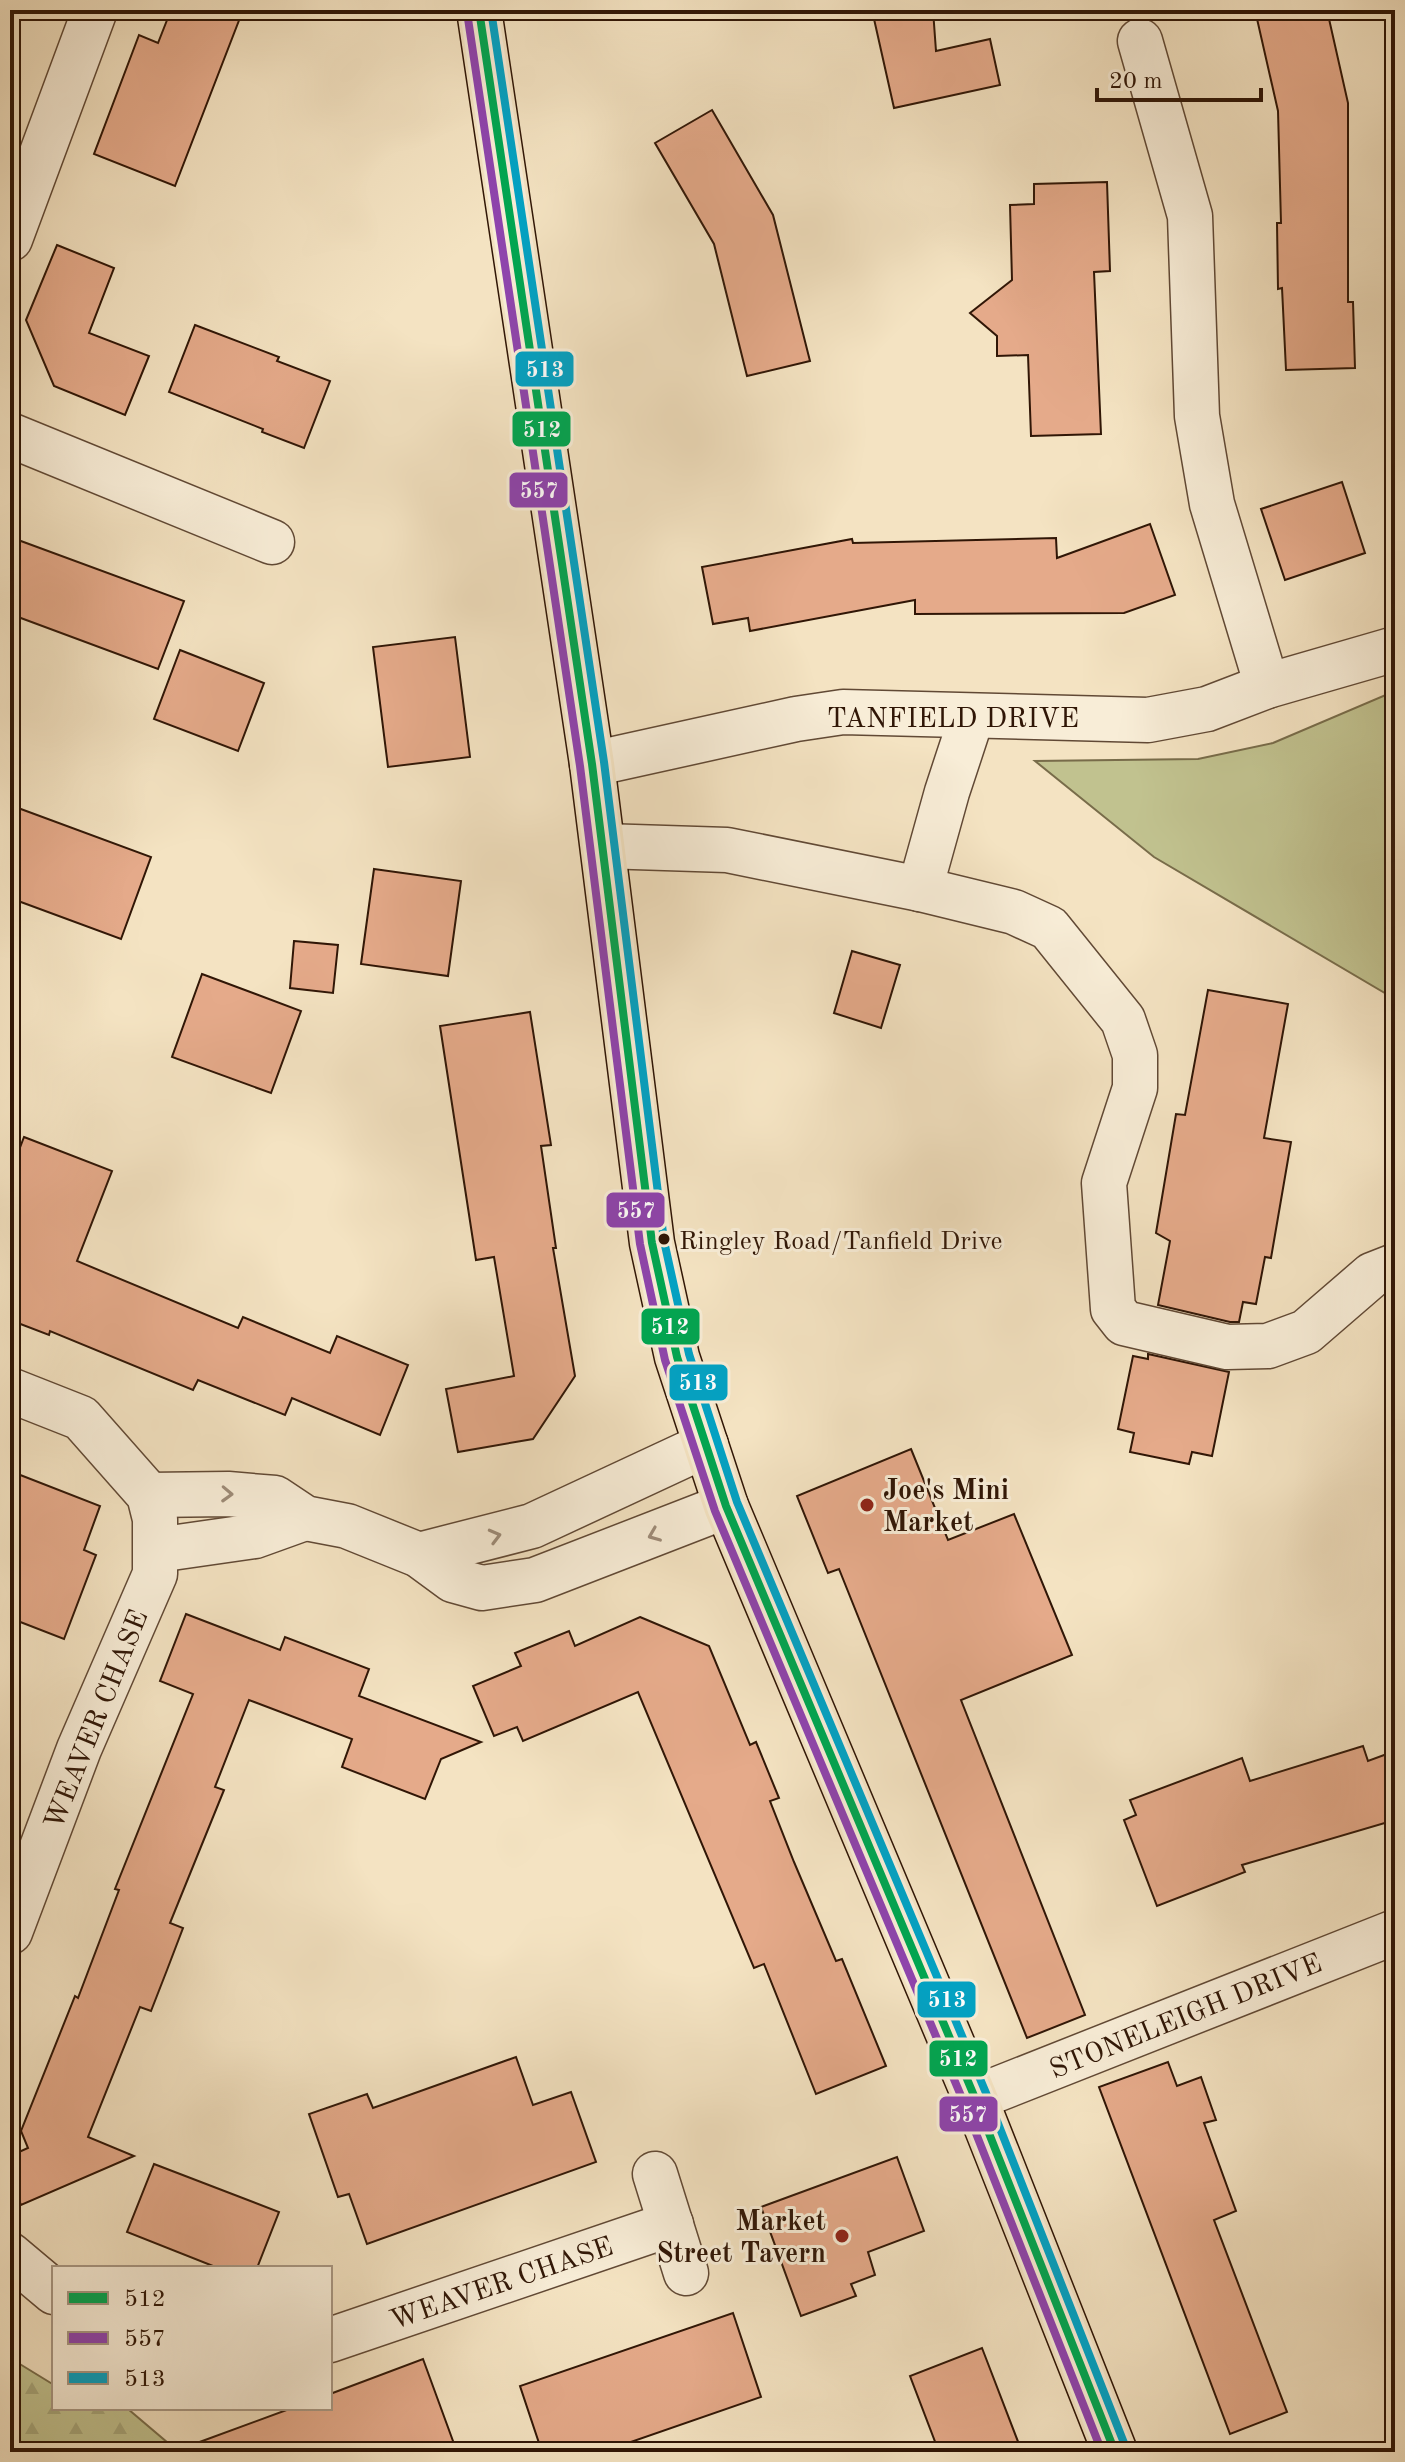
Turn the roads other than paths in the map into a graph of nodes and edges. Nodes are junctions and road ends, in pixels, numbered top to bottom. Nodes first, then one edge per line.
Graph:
1 (95, 10) edge
2 (479, 10) edge
3 (1140, 41) dead end
4 (10, 239) edge
5 (10, 435) edge
6 (272, 542) dead end
7 (1395, 649) edge
8 (1267, 686) junction
9 (972, 716) junction
10 (592, 764) junction
11 (603, 846) junction
12 (920, 889) junction
13 (1395, 1266) edge
14 (10, 1390) edge
15 (706, 1445) junction
16 (149, 1495) junction
17 (726, 1506) junction
18 (305, 1518) junction
19 (157, 1550) junction
20 (419, 1555) junction
21 (10, 1932) edge
22 (1395, 1932) edge
23 (975, 2098) junction
24 (655, 2174) dead end
25 (671, 2224) junction
26 (10, 2255) edge
27 (686, 2273) dead end
28 (52, 2290) edge
29 (332, 2339) edge
30 (1115, 2452) edge

1 - 4 street
2 - 10 main road
3 - 8 street
5 - 6 street
7 - 8 street, TANFIELD DRIVE
8 - 9 street, TANFIELD DRIVE
9 - 10 street, TANFIELD DRIVE
9 - 12 street
10 - 11 main road
11 - 12 street
11 - 15 main road
12 - 13 street
14 - 16 street
15 - 17 main road
20 -> 15 street
16 -> 18 street
16 - 19 street, WEAVER CHASE
17 -> 20 street
17 - 23 main road
18 - 19 street
18 - 20 street
19 - 21 street, WEAVER CHASE
22 - 23 street, STONELEIGH DRIVE
23 - 30 main road
24 - 25 street
25 - 27 street
25 - 29 street, WEAVER CHASE
26 - 28 street

